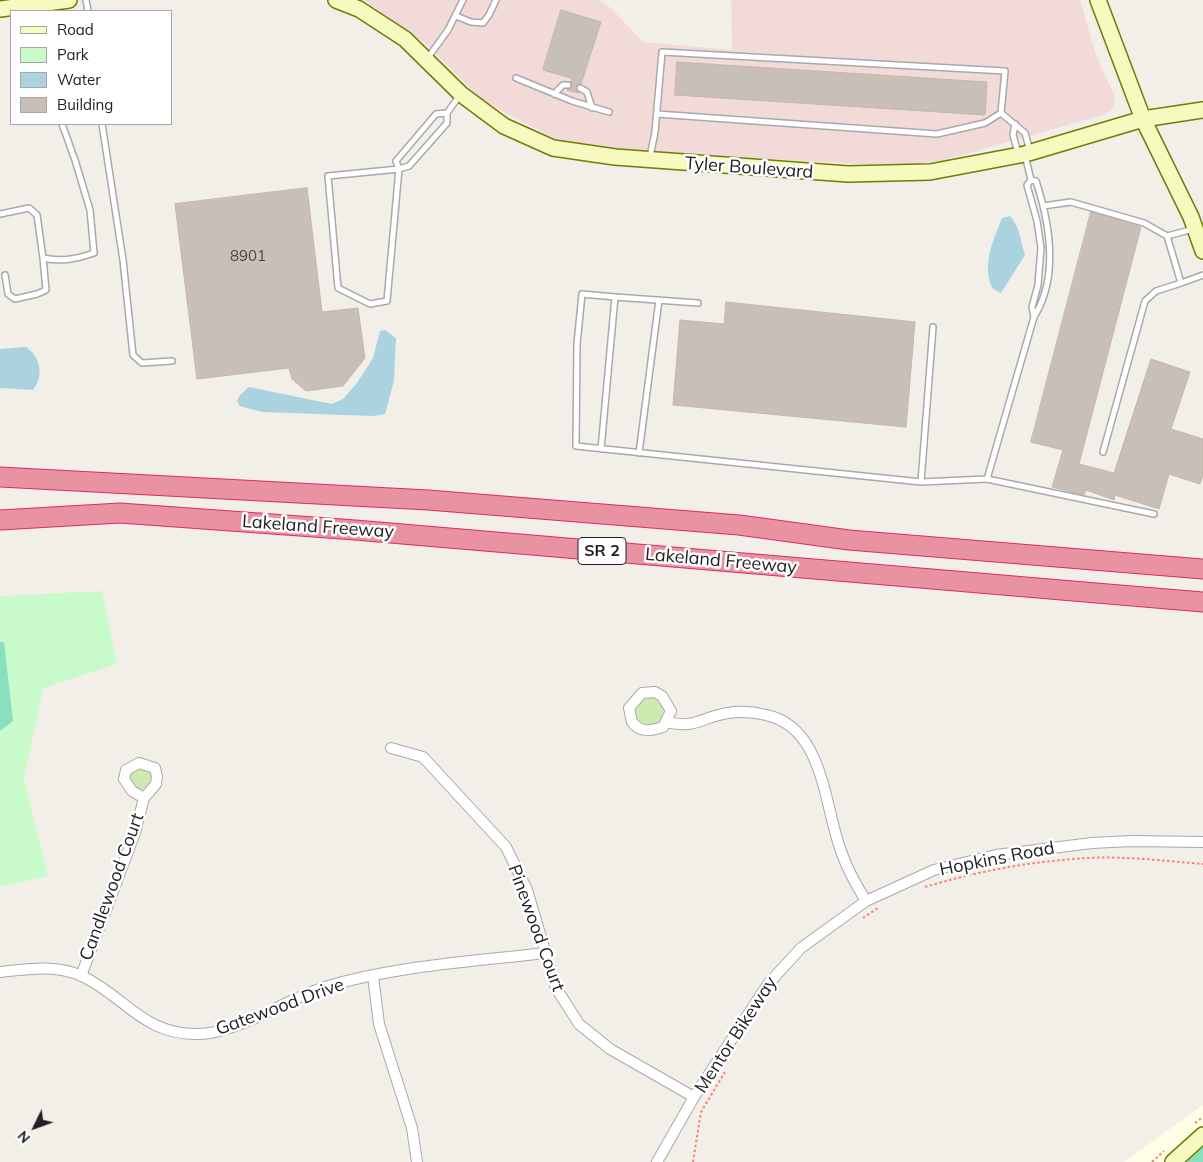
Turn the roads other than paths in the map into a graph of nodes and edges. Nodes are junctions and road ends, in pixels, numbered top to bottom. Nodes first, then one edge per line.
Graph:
1 (69, 0) edge
2 (461, 0) edge
3 (496, 0) edge
4 (1098, 0) edge
5 (340, 1) edge
6 (8, 5) edge
7 (35, 8) edge
8 (456, 16) junction
9 (427, 60) junction
10 (516, 78) dead end
11 (568, 85) dead end
12 (580, 88) dead end
13 (460, 94) junction
14 (554, 94) junction
15 (592, 108) junction
16 (1203, 110) edge
17 (609, 112) dead end
18 (447, 113) junction
19 (1001, 113) junction
20 (657, 114) junction
21 (1143, 119) junction
22 (1015, 124) junction
23 (62, 125) edge
24 (102, 125) edge
25 (1024, 154) junction
26 (649, 160) junction
27 (399, 169) junction
28 (1031, 180) junction
29 (1043, 206) junction
30 (0, 214) edge
31 (1194, 229) junction
32 (1167, 236) junction
33 (1203, 251) edge
34 (43, 258) junction
35 (6, 275) dead end
36 (1203, 276) edge
37 (1181, 283) junction
38 (615, 297) junction
39 (659, 300) junction
40 (698, 303) dead end
41 (1034, 317) junction
42 (932, 327) dead end
43 (172, 361) dead end
44 (601, 449) junction
45 (1103, 452) dead end
46 (639, 453) junction
47 (0, 478) edge
48 (987, 479) junction
49 (920, 482) junction
50 (1154, 514) dead end
51 (0, 520) edge
52 (1203, 569) edge
53 (1203, 602) edge
54 (666, 722) junction
55 (392, 748) dead end
56 (144, 798) dead end
57 (1203, 842) edge
58 (866, 901) junction
59 (546, 953) junction
60 (0, 972) edge
61 (81, 976) junction
62 (373, 976) junction
63 (694, 1097) junction
64 (1203, 1135) edge
65 (417, 1162) edge
66 (657, 1162) edge
67 (1173, 1162) edge

1 - 7 street
2 - 8 lane
3 - 8 lane
4 - 21 street
5 - 9 street, Tyler Boulevard
6 - 7 street
8 - 9 lane
9 - 13 street, Tyler Boulevard
10 - 14 lane
11 - 14 lane
12 - 15 lane
13 - 18 lane
13 - 26 street, Tyler Boulevard
14 - 15 lane
15 - 17 lane
16 - 21 street, Tyler Boulevard
18 - 27 lane
18 - 27 lane
19 - 20 lane
19 - 20 lane
19 - 22 lane
20 - 26 lane
21 - 25 street, Tyler Boulevard
21 - 31 street
22 - 25 lane
22 - 25 lane
23 - 34 lane
24 - 43 lane
25 - 26 street, Tyler Boulevard
25 - 28 lane
27 - 27 lane
28 - 29 lane
28 - 41 lane
29 - 32 lane
29 - 41 lane
30 - 34 lane
31 - 32 lane
31 - 33 street
32 - 37 lane
34 - 35 lane
36 - 37 lane
37 - 45 lane
38 - 39 lane
38 - 44 lane
38 - 44 lane
39 - 40 lane
39 - 46 lane
41 - 48 lane
42 - 49 lane
44 - 46 lane
46 - 49 lane
47 - 52 highway, Lakeland Freeway / SR 2
48 - 49 lane
48 - 50 lane
51 - 53 highway, Lakeland Freeway / SR 2
54 - 54 street
54 - 58 street
55 - 59 street, Pinewood Court
56 - 61 street, Candlewood Court
57 - 58 street, Hopkins Road
58 - 63 street, Hopkins Road
59 - 62 street, Gatewood Drive
59 - 63 street, Pinewood Court
60 - 61 street, Gatewood Drive
61 - 62 street, Gatewood Drive
62 - 65 street
63 - 66 street, Hopkins Road
64 - 67 street

